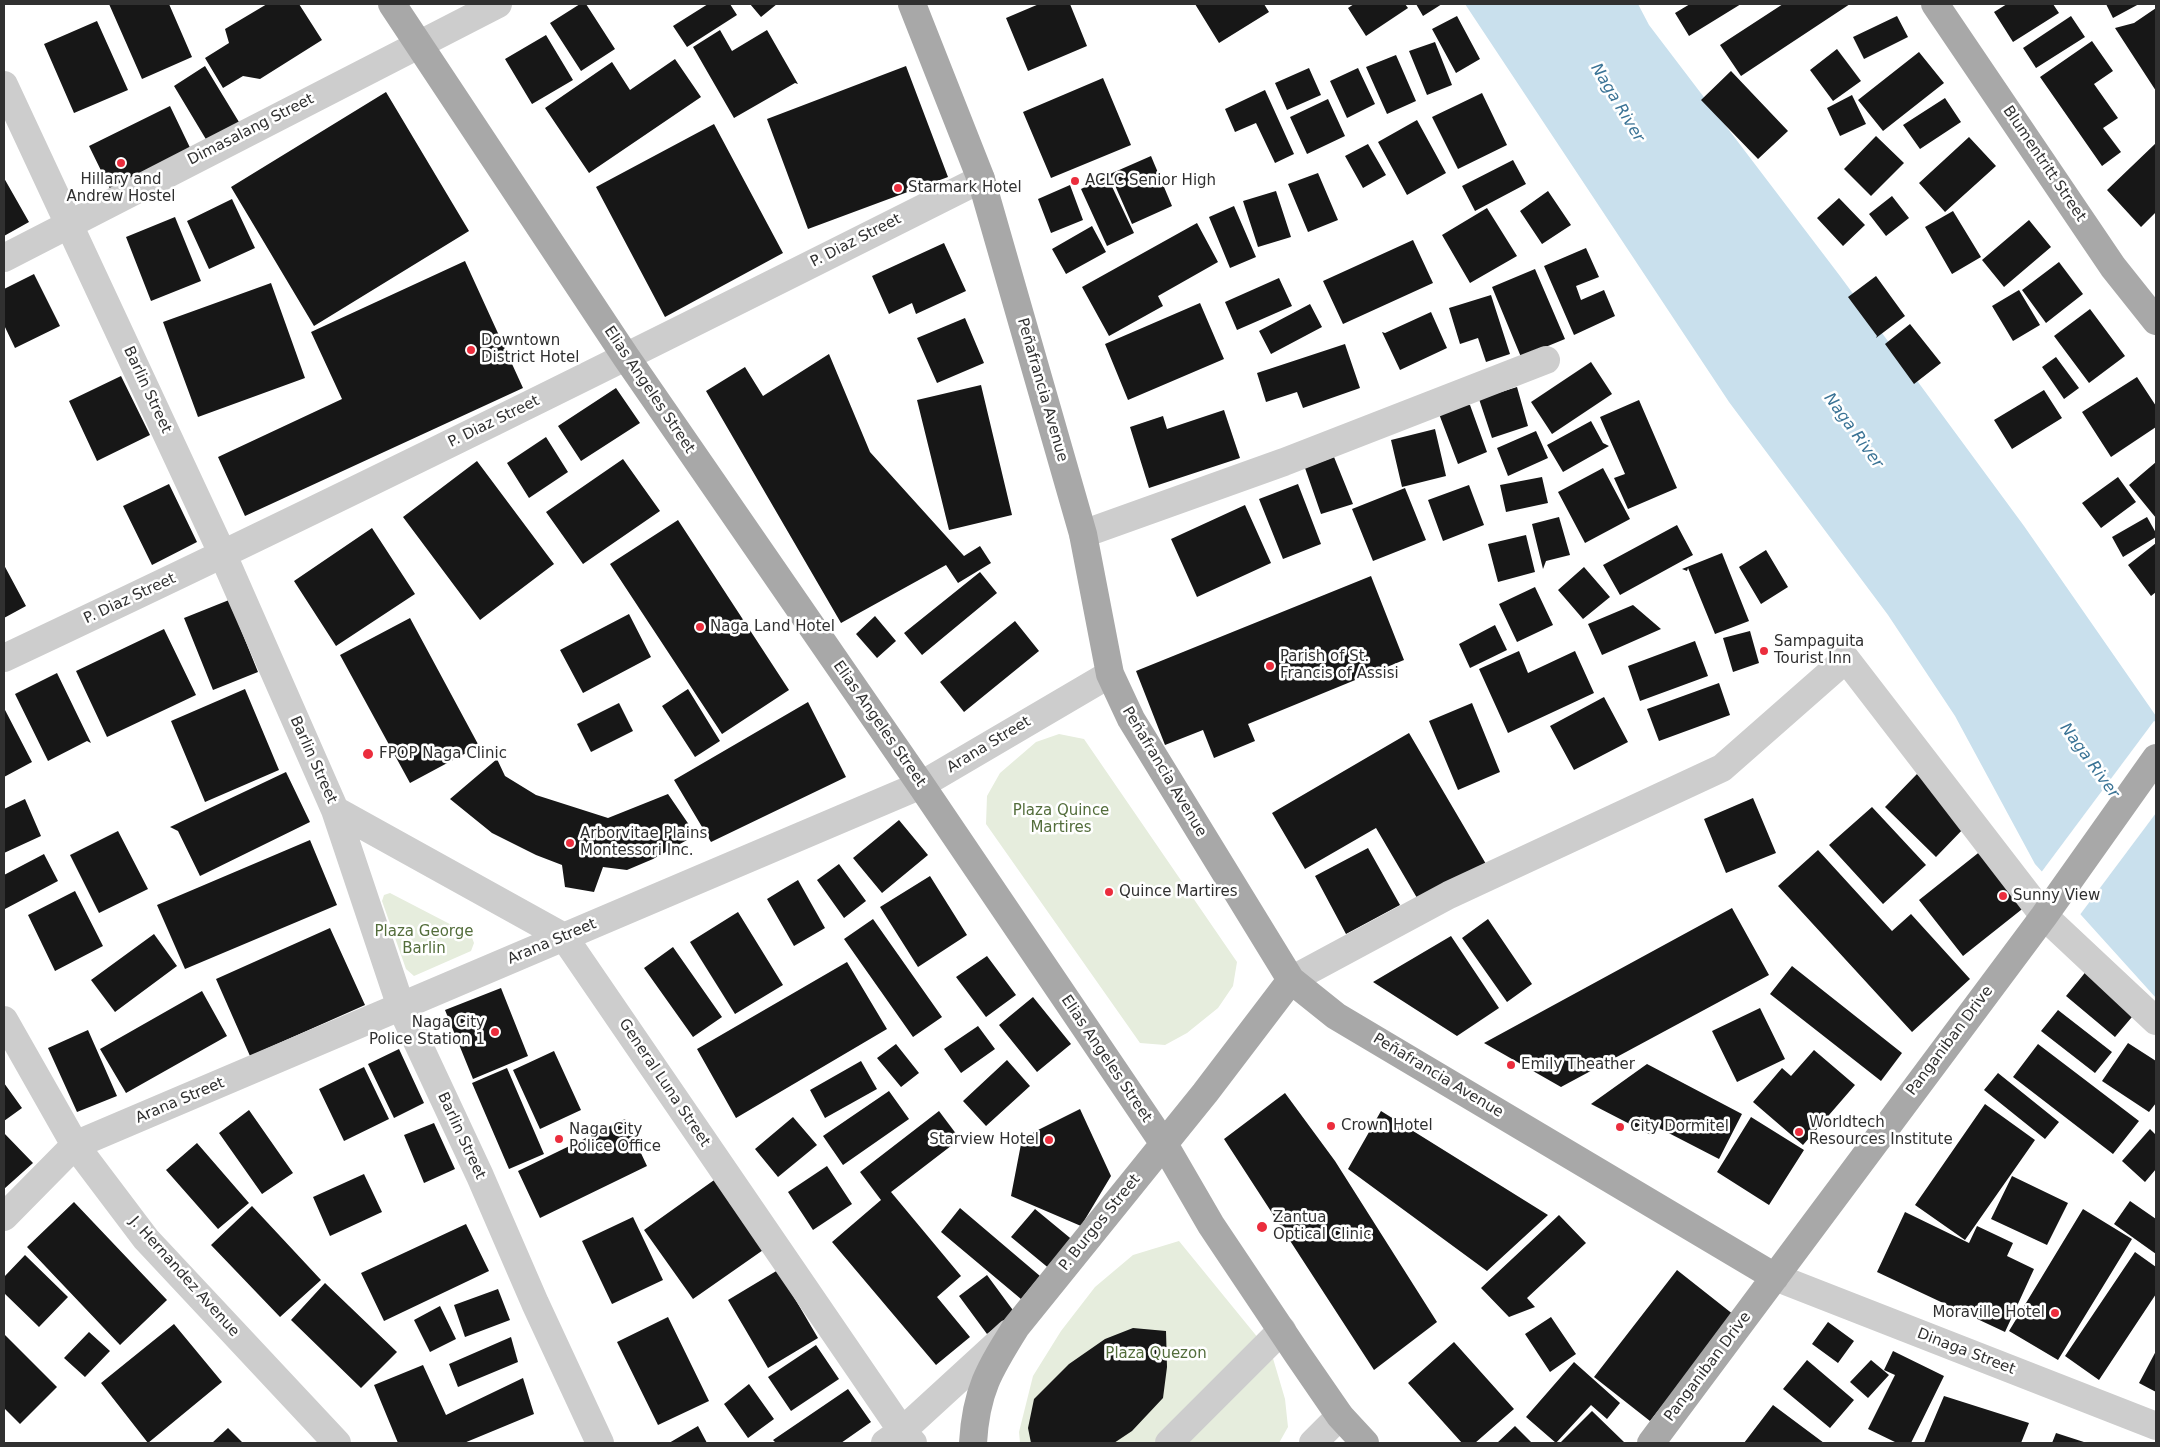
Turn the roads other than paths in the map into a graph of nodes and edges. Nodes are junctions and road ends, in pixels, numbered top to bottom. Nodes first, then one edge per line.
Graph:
1 (392, 4) edge
2 (498, 4) edge
3 (912, 4) edge
4 (1935, 4) edge
5 (420, 44) junction
6 (4, 85) edge
7 (981, 179) junction
8 (70, 223) junction
9 (4, 258) edge
10 (2156, 320) edge
11 (626, 357) junction
12 (1546, 360) dead end
13 (1083, 534) junction
14 (223, 555) junction
15 (4, 658) edge
16 (1110, 674) junction
17 (2156, 758) edge
18 (921, 785) junction
19 (335, 810) junction
20 (2047, 911) junction
21 (564, 937) junction
22 (1291, 980) junction
23 (401, 1007) junction
24 (4, 1020) edge
25 (2156, 1021) edge
26 (1164, 1144) junction
27 (74, 1145) junction
28 (4, 1217) edge
29 (1775, 1277) junction
30 (1016, 1326) junction
31 (1282, 1330) junction
32 (1340, 1416) junction
33 (2156, 1426) edge
34 (900, 1439) edge
35 (337, 1443) edge
36 (600, 1443) edge
37 (973, 1443) edge
38 (1168, 1443) edge
39 (1313, 1443) edge
40 (1365, 1443) edge
41 (1651, 1443) edge

1 - 5 main road, Elias Angeles Street
2 - 5 street, Dimasalang Street
3 - 7 main road, Peñafrancia Avenue
4 - 10 main road, Blumentritt Street
5 - 8 street, Dimasalang Street
5 - 11 main road, Elias Angeles Street
6 - 8 street, Barlin Street
7 - 11 street, P. Diaz Street
7 - 13 main road, Peñafrancia Avenue
8 - 9 street, Dimasalang Street
8 - 14 street, Barlin Street
11 - 14 street, P. Diaz Street
11 - 18 main road, Elias Angeles Street
12 - 13 street
13 - 16 main road, Peñafrancia Avenue
14 - 15 street, P. Diaz Street
14 - 19 street, Barlin Street
16 - 18 street, Arana Street
16 - 22 main road, Peñafrancia Avenue
17 - 20 main road, Panganiban Drive
18 - 21 street, Arana Street
18 - 26 main road, Elias Angeles Street
19 - 21 street, General Luna Street
19 - 23 street, Barlin Street
20 - 22 street
20 - 25 street
20 - 29 main road, Panganiban Drive
21 - 23 street, Arana Street
21 - 34 street, General Luna Street
22 - 26 main road, P. Burgos Street
22 - 29 main road, Peñafrancia Avenue
23 - 27 street, Arana Street
23 - 36 street, Barlin Street
24 - 27 street, J. Hernandez Avenue
26 - 30 main road, P. Burgos Street
26 - 31 main road, Elias Angeles Street
27 - 28 street, Arana Street
27 - 35 street, J. Hernandez Avenue
29 - 33 street, Dinaga Street
29 - 41 main road, Panganiban Drive
30 - 34 street, P. Burgos Street
30 - 37 main road
31 - 32 main road, Elias Angeles Street
31 - 38 street
32 - 39 street
32 - 40 main road, Elias Angeles Street

